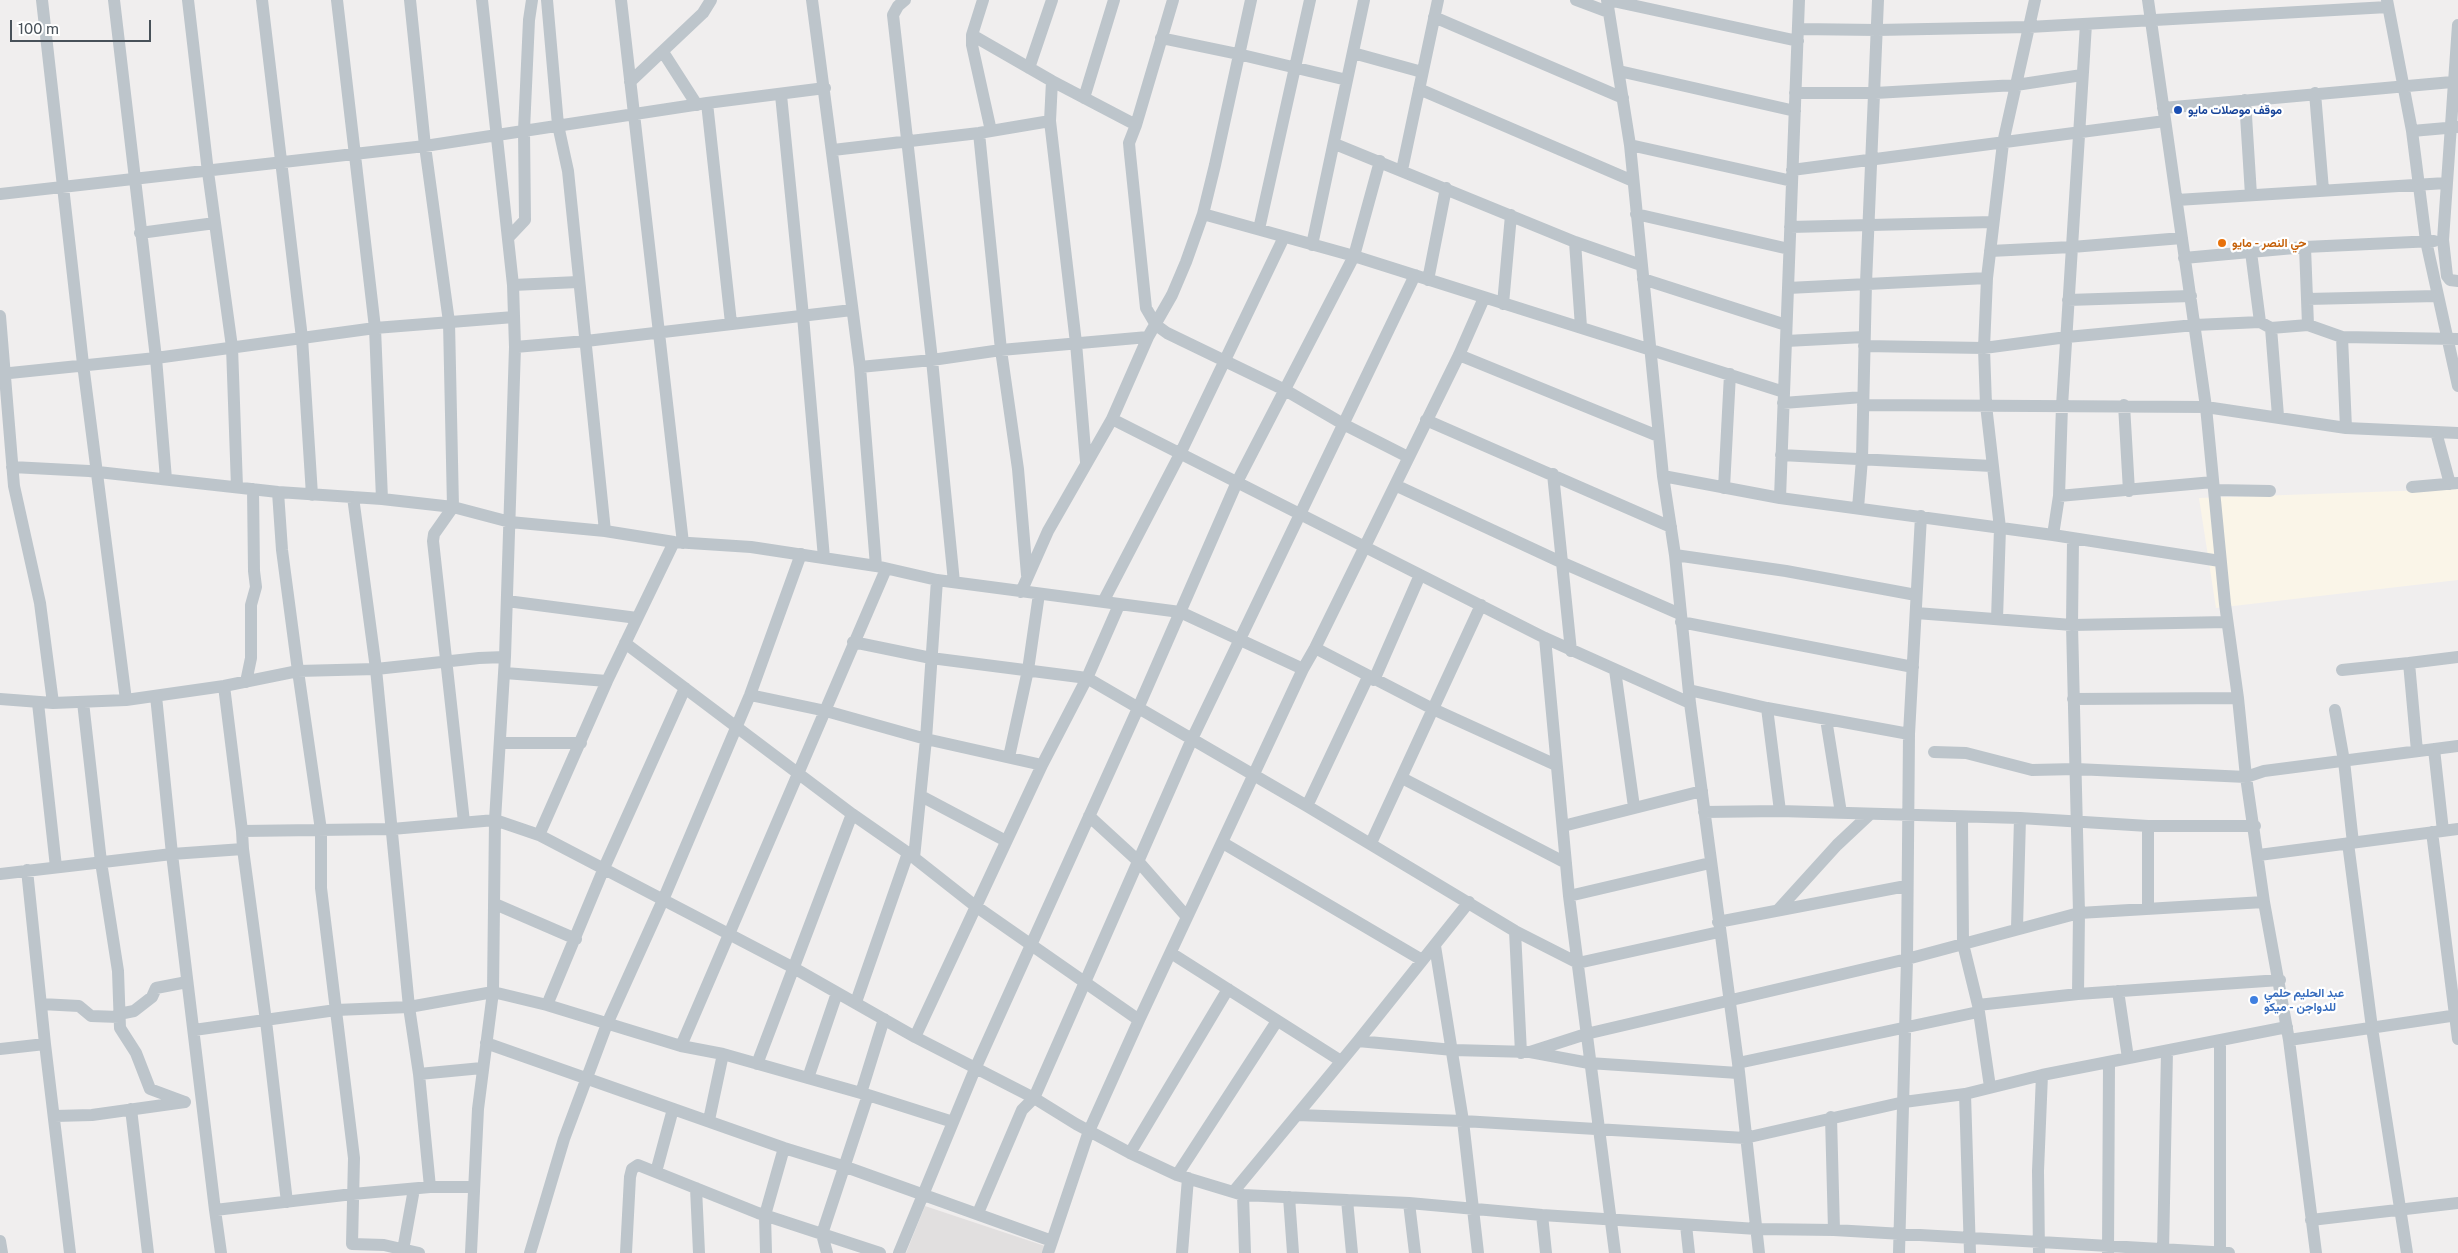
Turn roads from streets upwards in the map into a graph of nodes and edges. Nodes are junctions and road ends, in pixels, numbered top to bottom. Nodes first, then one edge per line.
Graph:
1 (42, 0) edge
2 (114, 0) edge
3 (188, 0) edge
4 (262, 0) edge
5 (337, 0) edge
6 (410, 0) edge
7 (482, 0) edge
8 (532, 0) edge
9 (547, 0) edge
10 (621, 0) edge
11 (711, 0) edge
12 (812, 0) edge
13 (905, 0) edge
14 (983, 0) edge
15 (1052, 0) edge
16 (1114, 0) edge
17 (1172, 0) edge
18 (1251, 0) edge
19 (1310, 0) edge
20 (1364, 0) edge
21 (1438, 0) edge
22 (1576, 0) edge
23 (1799, 0) edge
24 (1878, 0) edge
25 (2035, 0) edge
26 (2148, 0) edge
27 (2387, 3) edge
28 (1608, 4) edge
29 (1434, 17) junction
30 (2151, 21) junction
31 (2086, 24) junction
32 (2458, 25) edge
33 (2029, 27) junction
34 (1877, 30) junction
35 (972, 35) junction
36 (1798, 35) junction
37 (1161, 38) junction
38 (662, 52) junction
39 (1353, 53) junction
40 (1238, 54) junction
41 (1029, 68) junction
42 (1295, 68) junction
43 (1619, 71) junction
44 (1422, 72) junction
45 (2082, 75) junction
46 (1348, 80) junction
47 (1052, 81) junction
48 (630, 82) junction
49 (2452, 82) junction
50 (2016, 85) junction
51 (2404, 86) junction
52 (825, 88) junction
53 (1419, 89) junction
54 (1796, 93) junction
55 (1875, 93) junction
56 (2315, 93) junction
57 (781, 95) junction
58 (1084, 98) junction
59 (1623, 98) junction
60 (2245, 100) junction
61 (702, 104) junction
62 (1795, 111) junction
63 (634, 114) junction
64 (2164, 114) junction
65 (1050, 121) junction
66 (558, 125) junction
67 (1136, 125) junction
68 (2454, 128) edge
69 (524, 130) junction
70 (2079, 131) junction
71 (2412, 131) junction
72 (985, 132) junction
73 (498, 134) junction
74 (907, 141) junction
75 (2003, 142) junction
76 (1335, 144) junction
77 (1630, 145) junction
78 (426, 146) junction
79 (833, 150) junction
80 (354, 154) junction
81 (1380, 161) junction
82 (1873, 161) junction
83 (282, 163) junction
84 (1402, 170) junction
85 (208, 172) junction
86 (1792, 176) junction
87 (134, 179) junction
88 (1633, 181) junction
89 (2446, 183) junction
90 (2419, 184) junction
91 (63, 186) junction
92 (1446, 188) junction
93 (2323, 190) junction
94 (0, 194) edge
95 (2251, 195) junction
96 (2177, 200) junction
97 (1203, 214) junction
98 (1636, 214) junction
99 (1511, 215) junction
100 (1994, 222) junction
101 (215, 223) junction
102 (1869, 225) junction
103 (1790, 227) junction
104 (1259, 229) junction
105 (140, 233) junction
106 (1284, 237) junction
107 (508, 238) junction
108 (2182, 238) junction
109 (2442, 240) junction
110 (2426, 241) junction
111 (1575, 242) junction
112 (1312, 245) junction
113 (2072, 247) junction
114 (2305, 247) junction
115 (1789, 249) junction
116 (1990, 251) junction
117 (2250, 252) junction
118 (1354, 256) junction
119 (2184, 258) junction
120 (1641, 265) junction
121 (1415, 275) junction
122 (1987, 278) junction
123 (1643, 279) junction
124 (1428, 280) junction
125 (2458, 281) edge
126 (578, 282) junction
127 (1866, 283) junction
128 (513, 285) junction
129 (1788, 288) junction
130 (2191, 296) junction
131 (2438, 296) junction
132 (1484, 298) junction
133 (2308, 299) junction
134 (2068, 300) junction
135 (1503, 304) junction
136 (852, 310) junction
137 (0, 316) edge
138 (803, 316) junction
139 (514, 317) junction
140 (449, 322) junction
141 (731, 323) junction
142 (1156, 325) junction
143 (1786, 325) junction
144 (2195, 325) junction
145 (2265, 325) junction
146 (2308, 325) junction
147 (1581, 327) junction
148 (374, 328) junction
149 (658, 332) junction
150 (1148, 337) junction
151 (2067, 337) junction
152 (2342, 337) junction
153 (302, 338) junction
154 (2454, 340) edge
155 (586, 341) junction
156 (1786, 341) junction
157 (1864, 342) junction
158 (1076, 343) junction
159 (232, 347) junction
160 (515, 347) junction
161 (1649, 348) junction
162 (1984, 348) junction
163 (1001, 350) junction
164 (1459, 355) junction
165 (156, 358) junction
166 (932, 360) junction
167 (1225, 360) junction
168 (83, 364) junction
169 (860, 367) junction
170 (2, 374) edge
171 (1730, 374) junction
172 (2458, 386) edge
173 (1285, 390) junction
174 (1784, 397) junction
175 (1863, 401) junction
176 (1986, 405) junction
177 (2124, 405) junction
178 (2062, 406) junction
179 (2206, 407) junction
180 (2278, 416) junction
181 (1112, 419) junction
182 (1426, 420) junction
183 (1345, 425) junction
184 (2346, 428) junction
185 (2436, 432) junction
186 (2458, 433) edge
187 (1658, 436) junction
188 (1180, 454) junction
189 (1781, 455) junction
190 (1408, 457) junction
191 (1862, 459) junction
192 (1086, 462) junction
193 (1992, 466) junction
194 (12, 467) junction
195 (96, 473) junction
196 (1553, 474) junction
197 (1663, 476) junction
198 (166, 479) junction
199 (1237, 482) junction
200 (1395, 484) junction
201 (2454, 484) edge
202 (2214, 486) junction
203 (237, 487) junction
204 (2412, 487) dead end
205 (1724, 488) junction
206 (253, 489) junction
207 (2129, 491) junction
208 (2270, 491) dead end
209 (278, 492) junction
210 (312, 495) junction
211 (2058, 496) junction
212 (353, 497) junction
213 (1780, 498) junction
214 (382, 499) junction
215 (453, 507) junction
216 (1858, 508) junction
217 (1299, 515) junction
218 (1921, 516) junction
219 (510, 522) junction
220 (1671, 527) junction
221 (2000, 528) junction
222 (605, 531) junction
223 (2053, 535) junction
224 (2073, 540) junction
225 (679, 542) junction
226 (1364, 548) junction
227 (801, 554) junction
228 (1675, 555) junction
229 (824, 558) junction
230 (2220, 561) junction
231 (1563, 563) junction
232 (881, 568) junction
233 (1420, 575) junction
234 (1027, 576) junction
235 (937, 580) junction
236 (954, 582) junction
237 (1021, 592) junction
238 (1039, 594) junction
239 (1916, 595) junction
240 (507, 601) junction
241 (1103, 602) junction
242 (1118, 605) junction
243 (1481, 605) junction
244 (1180, 612) junction
245 (1916, 613) junction
246 (637, 618) junction
247 (1681, 618) junction
248 (1997, 619) junction
249 (2228, 622) junction
250 (2072, 626) junction
251 (1545, 638) junction
252 (1242, 639) junction
253 (853, 642) junction
254 (625, 643) junction
255 (1315, 648) junction
256 (1572, 651) junction
257 (2458, 656) edge
258 (505, 657) junction
259 (931, 658) junction
260 (448, 661) junction
261 (2409, 663) junction
262 (1913, 667) junction
263 (376, 669) junction
264 (1303, 669) junction
265 (1028, 670) junction
266 (1615, 670) junction
267 (2342, 670) dead end
268 (298, 671) junction
269 (505, 673) junction
270 (1087, 678) junction
271 (1371, 679) junction
272 (607, 681) junction
273 (246, 682) junction
274 (224, 686) junction
275 (685, 688) junction
276 (1689, 690) junction
277 (750, 695) junction
278 (156, 696) junction
279 (2238, 698) junction
280 (2073, 699) junction
281 (0, 700) edge
282 (126, 700) junction
283 (83, 702) junction
284 (38, 703) junction
285 (53, 703) junction
286 (1690, 703) junction
287 (1140, 706) junction
288 (1767, 708) junction
289 (1433, 709) junction
290 (2335, 710) dead end
291 (826, 711) junction
292 (1826, 719) junction
293 (736, 726) junction
294 (1909, 734) junction
295 (926, 739) junction
296 (1192, 739) junction
297 (500, 743) junction
298 (581, 743) junction
299 (2458, 746) edge
300 (2434, 749) junction
301 (1934, 752) dead end
302 (2417, 752) junction
303 (1009, 757) junction
304 (2344, 761) junction
305 (1042, 765) junction
306 (1556, 765) junction
307 (2076, 769) junction
308 (798, 774) junction
309 (1252, 776) junction
310 (2246, 776) junction
311 (1402, 778) junction
312 (1702, 791) junction
313 (921, 796) junction
314 (1308, 806) junction
315 (1634, 806) junction
316 (1780, 811) junction
317 (1704, 812) junction
318 (1841, 813) junction
319 (852, 814) junction
320 (1869, 815) junction
321 (1089, 816) junction
322 (1908, 816) junction
323 (1962, 818) junction
324 (2020, 818) junction
325 (495, 820) junction
326 (2075, 821) junction
327 (464, 822) junction
328 (1562, 826) junction
329 (2148, 826) junction
330 (2255, 826) junction
331 (392, 829) junction
332 (2458, 829) edge
333 (321, 830) junction
334 (242, 831) junction
335 (2438, 831) junction
336 (539, 835) junction
337 (1006, 841) junction
338 (1223, 843) junction
339 (1370, 843) junction
340 (2350, 843) junction
341 (243, 849) junction
342 (172, 854) junction
343 (2259, 855) junction
344 (911, 856) junction
345 (1137, 860) junction
346 (101, 862) junction
347 (1566, 863) junction
348 (1710, 863) junction
349 (56, 867) junction
350 (604, 868) junction
351 (27, 870) junction
352 (0, 874) edge
353 (1906, 886) junction
354 (1570, 896) junction
355 (663, 900) junction
356 (1469, 902) junction
357 (2264, 902) junction
358 (496, 904) junction
359 (974, 905) junction
360 (2148, 908) junction
361 (1778, 910) junction
362 (2079, 913) junction
363 (1187, 917) junction
364 (1719, 927) junction
365 (2017, 928) junction
366 (1515, 931) junction
367 (728, 934) junction
368 (576, 939) junction
369 (1033, 944) junction
370 (1963, 944) junction
371 (1435, 946) junction
372 (1171, 953) junction
373 (1907, 959) junction
374 (1422, 960) junction
375 (1578, 963) junction
376 (792, 967) junction
377 (2280, 980) junction
378 (187, 982) junction
379 (1085, 983) junction
380 (1228, 989) junction
381 (2118, 991) junction
382 (493, 992) junction
383 (837, 993) junction
384 (2078, 994) junction
385 (1728, 1001) junction
386 (856, 1002) junction
387 (41, 1004) junction
388 (547, 1005) junction
389 (409, 1006) junction
390 (1978, 1008) junction
391 (336, 1010) junction
392 (119, 1015) junction
393 (2456, 1016) edge
394 (884, 1019) junction
395 (1139, 1020) junction
396 (266, 1021) junction
397 (1277, 1021) junction
398 (607, 1024) junction
399 (2287, 1027) junction
400 (2372, 1028) junction
401 (1905, 1029) junction
402 (194, 1030) junction
403 (1586, 1034) junction
404 (914, 1037) junction
405 (2458, 1039) edge
406 (2220, 1040) junction
407 (2289, 1040) junction
408 (1358, 1041) junction
409 (486, 1043) junction
410 (45, 1044) junction
411 (681, 1046) junction
412 (0, 1049) edge
413 (1453, 1050) junction
414 (2167, 1052) junction
415 (1525, 1053) junction
416 (724, 1054) junction
417 (2128, 1058) junction
418 (1341, 1061) junction
419 (1589, 1063) junction
420 (2110, 1063) junction
421 (757, 1064) junction
422 (482, 1068) junction
423 (1738, 1068) junction
424 (975, 1069) junction
425 (419, 1074) junction
426 (2042, 1075) junction
427 (808, 1078) junction
428 (587, 1079) junction
429 (1990, 1087) junction
430 (865, 1094) junction
431 (1965, 1094) junction
432 (1034, 1098) junction
433 (202, 1101) junction
434 (185, 1102) junction
435 (1904, 1102) junction
436 (131, 1109) junction
437 (673, 1109) junction
438 (1297, 1115) junction
439 (55, 1116) junction
440 (1831, 1117) junction
441 (708, 1120) junction
442 (1463, 1121) junction
443 (952, 1122) junction
444 (1089, 1131) junction
445 (1599, 1131) junction
446 (1745, 1138) junction
447 (784, 1148) junction
448 (1130, 1153) junction
449 (846, 1167) junction
450 (656, 1172) junction
451 (1183, 1177) junction
452 (474, 1187) junction
453 (430, 1188) junction
454 (696, 1188) junction
455 (414, 1189) junction
456 (1239, 1193) junction
457 (353, 1194) junction
458 (924, 1195) junction
459 (1289, 1197) junction
460 (1348, 1200) junction
461 (286, 1202) junction
462 (1409, 1203) junction
463 (2458, 1203) edge
464 (215, 1210) junction
465 (1474, 1210) junction
466 (2402, 1210) junction
467 (978, 1213) junction
468 (765, 1215) junction
469 (1542, 1215) junction
470 (1610, 1220) junction
471 (2312, 1220) junction
472 (1686, 1225) junction
473 (1757, 1229) junction
474 (1834, 1230) junction
475 (822, 1234) junction
476 (1899, 1234) junction
477 (1969, 1238) junction
478 (0, 1241) edge
479 (1050, 1247) edge
480 (2039, 1248) edge
481 (350, 1249) edge
482 (383, 1249) edge
483 (2108, 1249) edge
484 (403, 1250) junction
485 (2163, 1251) edge
486 (2, 1253) edge
487 (70, 1253) edge
488 (148, 1253) edge
489 (221, 1253) edge
490 (419, 1253) edge
491 (472, 1253) edge
492 (530, 1253) edge
493 (626, 1253) edge
494 (699, 1253) edge
495 (766, 1253) edge
496 (827, 1253) edge
497 (880, 1253) edge
498 (899, 1253) edge
499 (1182, 1253) edge
500 (1245, 1253) edge
501 (1293, 1253) edge
502 (1352, 1253) edge
503 (1415, 1253) edge
504 (1478, 1253) edge
505 (1546, 1253) edge
506 (1615, 1253) edge
507 (1690, 1253) edge
508 (1760, 1253) edge
509 (1899, 1253) edge
510 (1970, 1253) edge
511 (2220, 1253) edge
512 (2229, 1253) edge
513 (2316, 1253) edge
514 (2407, 1253) edge

1 - 91 street
2 - 87 street
3 - 85 street
4 - 83 street
5 - 80 street
6 - 78 street
7 - 73 street
8 - 69 street
9 - 66 street
10 - 48 street
11 - 38 street
12 - 52 street
13 - 74 street
14 - 35 street
15 - 41 street
16 - 58 street
17 - 37 street
18 - 40 street
19 - 42 street
20 - 39 street
21 - 29 street
22 - 28 street
23 - 36 street
24 - 34 street
25 - 33 street
26 - 30 street
27 - 30 street
27 - 51 street
28 - 36 street
28 - 43 street
29 - 44 street
29 - 59 street
30 - 31 street
30 - 64 street
31 - 33 street
31 - 45 street
32 - 49 street
33 - 34 street
33 - 50 street
34 - 36 street
34 - 55 street
35 - 41 street
35 - 72 street
36 - 54 street
37 - 40 street
37 - 67 street
38 - 48 street
38 - 61 street
39 - 44 street
39 - 46 street
40 - 42 street
40 - 97 street
41 - 47 street
42 - 46 street
42 - 104 street
43 - 59 street
43 - 62 street
44 - 53 street
45 - 50 street
45 - 70 street
46 - 76 street
47 - 58 street
47 - 65 street
48 - 63 street
49 - 51 street
49 - 68 street
50 - 55 street
50 - 75 street
51 - 56 street
51 - 71 street
52 - 57 street
52 - 79 street
53 - 84 street
53 - 88 street
54 - 55 street
54 - 62 street
55 - 82 street
56 - 60 street
56 - 93 street
57 - 61 street
57 - 138 street
58 - 67 street
59 - 77 street
60 - 64 street
60 - 95 street
61 - 63 street
61 - 141 street
62 - 86 street
63 - 66 street
63 - 149 street
64 - 70 street
64 - 96 street
65 - 72 street
65 - 158 street
66 - 69 street
66 - 126 street
67 - 142 street
68 - 71 street
68 - 89 street
69 - 73 street
69 - 107 street
70 - 75 street
70 - 113 street
71 - 90 street
72 - 74 street
72 - 163 street
73 - 78 street
73 - 107 street
74 - 79 street
74 - 166 street
75 - 82 street
75 - 100 street
76 - 81 street
76 - 112 street
77 - 86 street
77 - 88 street
78 - 80 street
78 - 140 street
79 - 136 street
80 - 83 street
80 - 148 street
81 - 84 street
81 - 118 street
82 - 86 street
82 - 102 street
83 - 85 street
83 - 153 street
84 - 92 street
85 - 87 street
85 - 101 street
86 - 103 street
87 - 91 street
87 - 105 street
88 - 98 street
89 - 90 street
89 - 109 street
90 - 93 street
90 - 110 street
91 - 94 street
91 - 168 street
92 - 99 street
92 - 124 street
93 - 95 street
95 - 96 street
96 - 108 street
97 - 104 street
97 - 142 street
98 - 115 street
98 - 120 street
99 - 111 street
99 - 135 street
100 - 102 street
100 - 116 street
101 - 105 street
101 - 159 street
102 - 103 street
102 - 127 street
103 - 115 street
104 - 106 street
105 - 165 street
106 - 112 street
106 - 167 street
107 - 128 street
108 - 113 street
108 - 119 street
109 - 110 street
109 - 125 street
110 - 114 street
110 - 131 street
111 - 120 street
111 - 147 street
112 - 118 street
113 - 116 street
113 - 134 street
114 - 117 street
114 - 133 street
115 - 129 street
116 - 122 street
117 - 119 street
117 - 145 street
118 - 121 street
118 - 173 street
119 - 130 street
120 - 123 street
121 - 124 street
121 - 183 street
122 - 127 street
122 - 162 street
123 - 143 street
123 - 161 street
124 - 132 street
126 - 128 street
126 - 155 street
127 - 129 street
127 - 157 street
128 - 139 street
129 - 143 street
130 - 134 street
130 - 144 street
131 - 133 street
131 - 154 street
132 - 135 street
132 - 164 street
133 - 146 street
134 - 151 street
135 - 147 street
136 - 138 street
136 - 169 street
137 - 170 street
138 - 141 street
138 - 229 street
139 - 140 street
139 - 160 street
140 - 148 street
140 - 215 street
141 - 149 street
142 - 150 street
142 - 167 street
143 - 156 street
144 - 145 street
144 - 151 street
144 - 179 street
145 - 146 street
145 - 180 street
146 - 152 street
147 - 161 street
148 - 153 street
148 - 214 street
149 - 155 street
149 - 225 street
150 - 158 street
150 - 181 street
151 - 162 street
151 - 178 street
152 - 154 street
152 - 184 street
153 - 159 street
153 - 210 street
154 - 172 street
155 - 160 street
155 - 222 street
156 - 157 street
156 - 174 street
157 - 162 street
157 - 175 street
158 - 163 street
158 - 192 street
159 - 165 street
159 - 203 street
160 - 219 street
161 - 171 street
161 - 187 street
162 - 176 street
163 - 166 street
163 - 234 street
164 - 182 street
164 - 187 street
165 - 168 street
165 - 198 street
166 - 169 street
166 - 236 street
167 - 173 street
167 - 188 street
168 - 170 street
168 - 195 street
169 - 232 street
170 - 194 street
171 - 174 street
171 - 205 street
173 - 183 street
173 - 199 street
174 - 175 street
174 - 189 street
175 - 176 street
175 - 191 street
176 - 178 street
176 - 193 street
177 - 178 street
177 - 179 street
177 - 207 street
178 - 211 street
179 - 180 street
179 - 202 street
180 - 184 street
181 - 188 street
181 - 192 street
182 - 190 street
182 - 196 street
183 - 190 street
183 - 217 street
184 - 185 street
185 - 186 street
185 - 201 street
187 - 197 street
188 - 199 street
188 - 241 street
189 - 191 street
189 - 213 street
190 - 200 street
191 - 193 street
191 - 216 street
192 - 234 street
193 - 221 street
194 - 195 street
194 - 285 street
195 - 198 street
195 - 282 street
196 - 220 street
196 - 231 street
197 - 205 street
197 - 220 street
198 - 203 street
199 - 217 street
199 - 244 street
200 - 226 street
200 - 231 street
201 - 204 street
202 - 207 street
202 - 208 street
202 - 230 street
203 - 206 street
205 - 213 street
206 - 209 street
206 - 273 street
207 - 211 street
209 - 210 street
209 - 268 street
210 - 212 street
211 - 223 street
212 - 214 street
212 - 263 street
213 - 216 street
214 - 215 street
215 - 219 street
215 - 260 street
216 - 218 street
217 - 226 street
217 - 252 street
218 - 221 street
218 - 239 street
219 - 222 street
219 - 240 street
220 - 228 street
221 - 223 street
221 - 248 street
222 - 225 street
223 - 224 street
224 - 230 street
224 - 250 street
225 - 227 street
225 - 246 street
226 - 233 street
226 - 255 street
227 - 229 street
227 - 277 street
228 - 239 street
228 - 247 street
229 - 232 street
230 - 249 street
231 - 247 street
231 - 256 street
232 - 235 street
232 - 253 street
233 - 243 street
233 - 271 street
234 - 237 street
235 - 236 street
235 - 259 street
236 - 237 street
237 - 238 street
238 - 241 street
238 - 265 street
239 - 245 street
240 - 246 street
240 - 258 street
241 - 242 street
242 - 244 street
242 - 270 street
243 - 251 street
243 - 289 street
244 - 252 street
244 - 287 street
245 - 248 street
245 - 262 street
246 - 254 street
247 - 262 street
247 - 276 street
248 - 250 street
249 - 250 street
249 - 279 street
250 - 280 street
251 - 256 street
251 - 306 street
252 - 264 street
252 - 296 street
253 - 259 street
253 - 291 street
254 - 272 street
254 - 275 street
255 - 264 street
255 - 271 street
256 - 266 street
257 - 261 street
258 - 260 street
258 - 269 street
259 - 265 street
259 - 295 street
260 - 263 street
260 - 327 street
261 - 267 street
261 - 302 street
262 - 294 street
263 - 268 street
263 - 331 street
264 - 309 street
265 - 270 street
265 - 303 street
266 - 286 street
266 - 315 street
268 - 273 street
268 - 333 street
269 - 272 street
269 - 297 street
270 - 287 street
270 - 305 street
271 - 289 street
271 - 314 street
272 - 298 street
273 - 274 street
274 - 278 street
274 - 334 street
275 - 293 street
275 - 350 street
276 - 286 street
276 - 288 street
277 - 291 street
277 - 293 street
278 - 282 street
278 - 342 street
279 - 280 street
279 - 310 street
280 - 307 street
281 - 284 street
282 - 283 street
283 - 285 street
283 - 346 street
284 - 285 street
284 - 349 street
286 - 312 street
287 - 296 street
287 - 321 street
288 - 292 street
288 - 316 street
289 - 306 street
289 - 311 street
290 - 304 street
291 - 295 street
291 - 308 street
292 - 294 street
292 - 318 street
293 - 308 street
293 - 355 street
294 - 322 street
295 - 303 street
295 - 313 street
296 - 309 street
296 - 345 street
297 - 298 street
297 - 325 street
298 - 336 street
299 - 300 street
300 - 302 street
300 - 335 street
301 - 307 street
302 - 304 street
303 - 305 street
304 - 310 street
304 - 340 street
305 - 337 street
306 - 328 street
307 - 310 street
307 - 326 street
308 - 319 street
308 - 367 street
309 - 314 street
309 - 338 street
310 - 330 street
311 - 339 street
311 - 347 street
312 - 315 street
312 - 317 street
313 - 337 street
313 - 344 street
314 - 339 street
315 - 328 street
316 - 317 street
316 - 318 street
317 - 348 street
318 - 320 street
319 - 344 street
319 - 376 street
320 - 322 street
320 - 361 street
321 - 345 street
321 - 369 street
322 - 323 street
322 - 353 street
323 - 324 street
323 - 370 street
324 - 326 street
324 - 365 street
325 - 327 street
325 - 336 street
325 - 358 street
326 - 329 street
326 - 362 street
327 - 331 street
328 - 347 street
329 - 330 street
329 - 360 street
330 - 343 street
331 - 333 street
331 - 389 street
332 - 335 street
333 - 334 street
333 - 391 street
334 - 341 street
335 - 340 street
335 - 393 street
336 - 350 street
337 - 359 street
338 - 363 street
338 - 374 street
339 - 356 street
340 - 343 street
340 - 400 street
341 - 342 street
341 - 396 street
342 - 346 street
342 - 378 street
343 - 357 street
344 - 359 street
344 - 386 street
345 - 363 street
345 - 379 street
346 - 349 street
346 - 392 street
347 - 354 street
348 - 354 street
348 - 364 street
349 - 351 street
350 - 355 street
350 - 368 street
351 - 352 street
351 - 387 street
353 - 361 street
353 - 373 street
354 - 375 street
355 - 367 street
355 - 398 street
356 - 366 street
356 - 371 street
357 - 360 street
357 - 377 street
358 - 368 street
358 - 382 street
359 - 369 street
359 - 404 street
360 - 362 street
361 - 364 street
362 - 365 street
362 - 384 street
363 - 372 street
364 - 375 street
364 - 385 street
365 - 370 street
366 - 375 street
366 - 415 street
367 - 376 street
367 - 411 street
368 - 388 street
369 - 379 street
369 - 424 street
370 - 373 street
370 - 390 street
371 - 374 street
371 - 413 street
372 - 380 street
372 - 395 street
373 - 385 street
373 - 401 street
374 - 408 street
375 - 403 street
376 - 383 street
376 - 421 street
377 - 381 street
377 - 399 street
378 - 392 street
378 - 402 street
379 - 395 street
379 - 432 street
380 - 397 street
380 - 448 street
381 - 384 street
381 - 417 street
382 - 388 street
382 - 389 street
382 - 409 street
383 - 386 street
383 - 427 street
384 - 390 street
385 - 403 street
385 - 423 street
386 - 394 street
387 - 392 street
387 - 410 street
388 - 398 street
389 - 391 street
389 - 425 street
390 - 401 street
390 - 429 street
391 - 396 street
391 - 457 street
392 - 434 street
393 - 400 street
393 - 405 street
394 - 404 street
394 - 430 street
395 - 444 street
396 - 402 street
396 - 461 street
397 - 418 street
397 - 451 street
398 - 411 street
398 - 428 street
399 - 406 street
399 - 407 street
400 - 407 street
400 - 466 street
401 - 423 street
401 - 435 street
402 - 433 street
403 - 415 street
403 - 419 street
404 - 424 street
406 - 414 street
406 - 511 street
407 - 471 street
408 - 413 street
408 - 418 street
409 - 422 street
409 - 428 street
410 - 412 street
410 - 439 street
411 - 416 street
413 - 415 street
413 - 442 street
414 - 417 street
414 - 485 street
415 - 419 street
416 - 421 street
416 - 441 street
417 - 420 street
418 - 438 street
419 - 423 street
419 - 445 street
420 - 426 street
420 - 483 street
421 - 427 street
422 - 425 street
422 - 452 street
423 - 446 street
424 - 432 street
424 - 443 street
425 - 453 street
426 - 429 street
426 - 480 street
427 - 430 street
428 - 437 street
428 - 492 street
429 - 431 street
430 - 443 street
430 - 449 street
431 - 435 street
431 - 477 street
432 - 444 street
432 - 467 street
433 - 434 street
433 - 464 street
434 - 436 street
435 - 440 street
435 - 476 street
436 - 439 street
436 - 488 street
437 - 441 street
437 - 450 street
438 - 442 street
438 - 456 street
439 - 487 street
440 - 446 street
440 - 474 street
441 - 447 street
442 - 445 street
442 - 465 street
443 - 458 street
444 - 448 street
444 - 479 street
445 - 446 street
445 - 470 street
446 - 473 street
447 - 449 street
447 - 468 street
448 - 451 street
449 - 458 street
449 - 475 street
450 - 454 street
450 - 493 street
451 - 456 street
451 - 499 street
452 - 453 street
452 - 491 street
453 - 455 street
454 - 468 street
454 - 494 street
455 - 457 street
455 - 484 street
456 - 459 street
456 - 500 street
457 - 461 street
457 - 481 street
458 - 467 street
458 - 498 street
459 - 460 street
459 - 501 street
460 - 462 street
460 - 502 street
461 - 464 street
462 - 465 street
462 - 503 street
463 - 466 street
464 - 489 street
465 - 469 street
465 - 504 street
466 - 471 street
466 - 514 street
467 - 479 street
468 - 475 street
468 - 495 street
469 - 470 street
469 - 505 street
470 - 472 street
470 - 506 street
471 - 513 street
472 - 473 street
472 - 507 street
473 - 474 street
473 - 508 street
474 - 476 street
475 - 496 street
475 - 497 street
476 - 477 street
476 - 509 street
477 - 480 street
477 - 510 street
478 - 486 street
480 - 483 street
481 - 482 street
482 - 484 street
483 - 485 street
484 - 490 street
485 - 511 street
511 - 512 street

